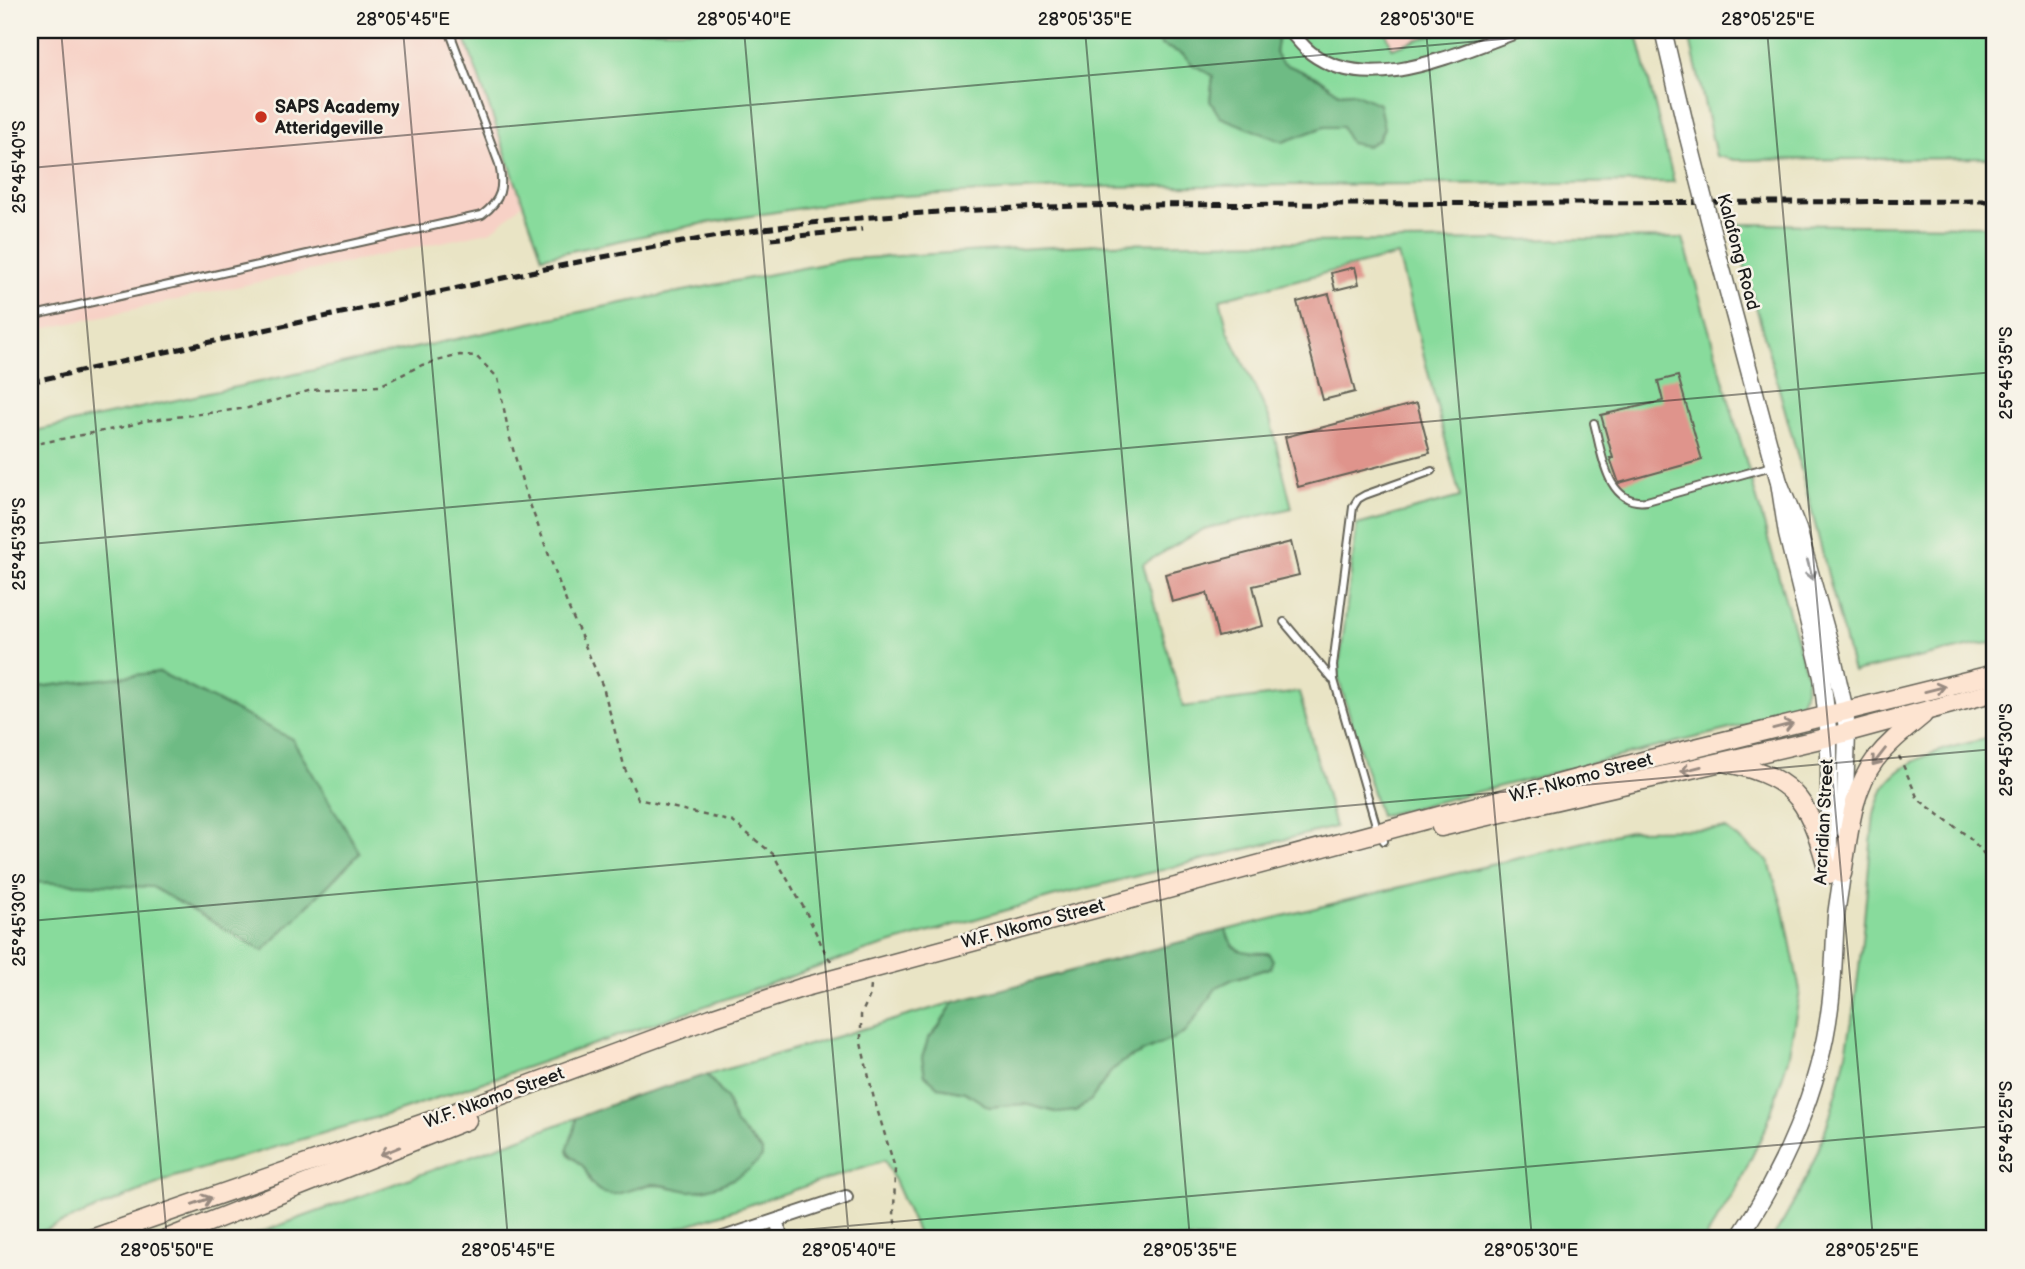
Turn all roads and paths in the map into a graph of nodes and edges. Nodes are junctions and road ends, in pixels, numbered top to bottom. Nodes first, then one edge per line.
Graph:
1 (449, 30) edge
2 (1289, 30) edge
3 (1522, 30) edge
4 (1663, 30) edge
5 (30, 316) edge
6 (1594, 423) dead end
7 (30, 445) edge
8 (1774, 466) junction
9 (1432, 471) dead end
10 (1284, 622) dead end
11 (1995, 674) edge
12 (1334, 680) junction
13 (1995, 692) edge
14 (1929, 711) junction
15 (1836, 713) junction
16 (1847, 732) junction
17 (1829, 737) junction
18 (1892, 741) junction
19 (1722, 762) junction
20 (1381, 836) junction
21 (1836, 874) junction
22 (1995, 878) edge
23 (846, 975) junction
24 (872, 976) junction
25 (846, 1197) dead end
26 (776, 1221) junction
27 (85, 1235) edge
28 (56, 1239) edge
29 (166, 1239) edge
30 (720, 1239) edge
31 (782, 1239) edge
32 (901, 1239) edge
33 (1738, 1239) edge

1 - 5 lane
2 - 3 street
4 - 8 street, Kalafong Road, bridge
6 - 8 lane
7 - 23 path
8 - 15 street, Kalafong Road
9 - 12 lane
10 - 12 lane
15 -> 11 main road, W.F. Nkomo Street
12 - 20 lane
13 - 14 main road, W.F. Nkomo Street
14 - 16 main road, W.F. Nkomo Street
14 - 18 main road
15 - 16 street, Kalafong Road
15 - 17 street, Kalafong Road
20 -> 15 main road, W.F. Nkomo Street
16 - 17 main road, W.F. Nkomo Street
16 - 21 street, Arcridian Street
17 - 19 main road, W.F. Nkomo Street
17 - 21 street, Arcridian Street
18 -> 21 main road
18 - 22 path
19 -> 20 main road, W.F. Nkomo Street
19 - 21 main road
20 - 23 main road, W.F. Nkomo Street
20 - 24 main road, W.F. Nkomo Street
21 - 33 street, Arcridian Street
27 -> 23 main road, W.F. Nkomo Street
24 -> 29 main road, W.F. Nkomo Street
24 - 32 path
25 - 26 street
26 - 30 street
26 - 31 street
27 - 28 path

